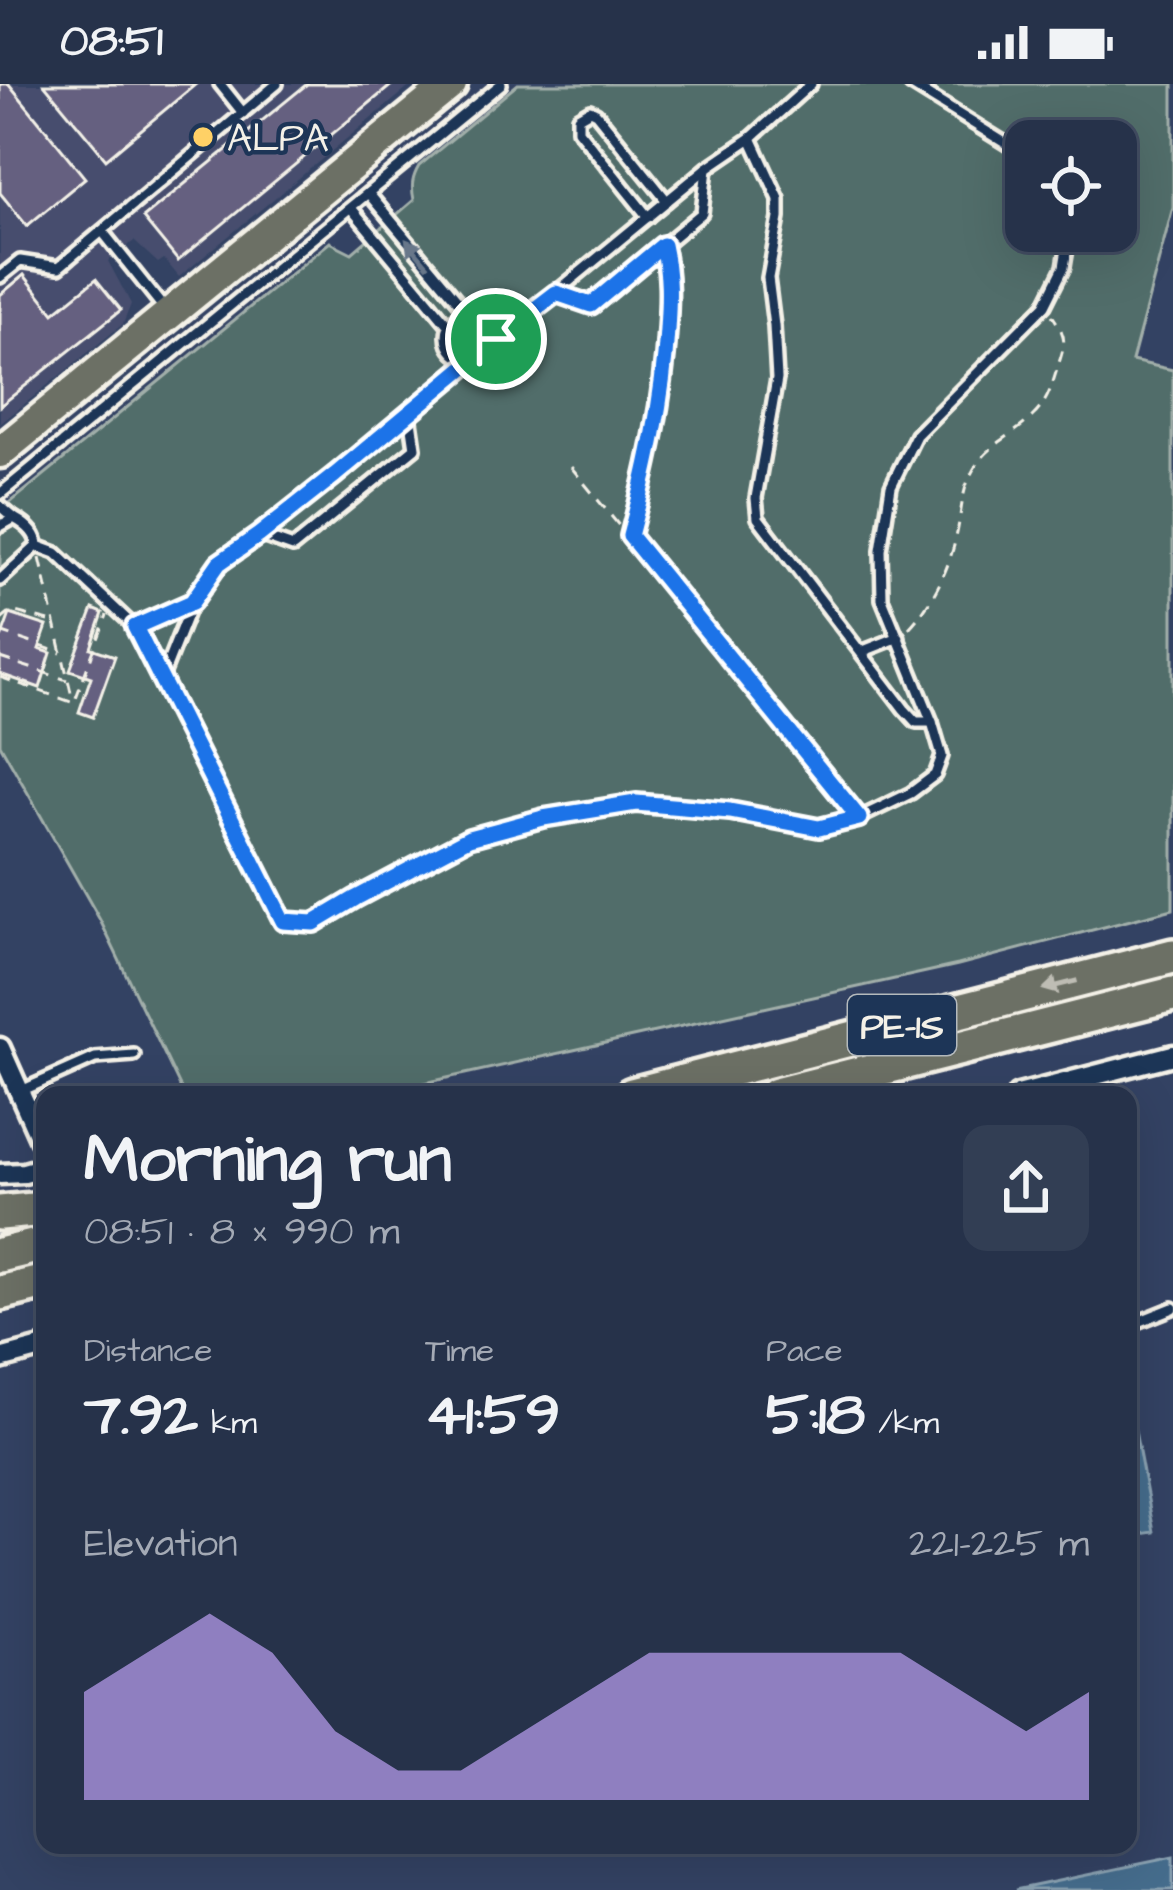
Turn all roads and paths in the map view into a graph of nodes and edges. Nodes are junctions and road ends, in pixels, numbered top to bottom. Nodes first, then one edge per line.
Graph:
1 (220, 84) edge
2 (277, 84) edge
3 (452, 84) edge
4 (501, 84) edge
5 (811, 84) edge
6 (910, 84) edge
7 (243, 113) junction
8 (751, 138) junction
9 (1005, 143) edge
10 (707, 168) junction
11 (368, 193) junction
12 (667, 201) junction
13 (351, 208) junction
14 (648, 217) junction
15 (102, 231) junction
16 (663, 245) junction
17 (1067, 252) edge
18 (0, 278) edge
19 (556, 293) junction
20 (1045, 305) junction
21 (467, 312) junction
22 (169, 315) junction
23 (449, 326) junction
24 (496, 339) junction
25 (487, 355) junction
26 (473, 360) junction
27 (506, 377) dead end
28 (410, 414) junction
29 (0, 452) edge
30 (571, 467) dead end
31 (0, 494) edge
32 (0, 506) edge
33 (14, 518) junction
34 (0, 526) edge
35 (259, 535) junction
36 (630, 536) junction
37 (37, 546) junction
38 (0, 580) edge
39 (192, 602) junction
40 (111, 604) junction
41 (0, 621) edge
42 (56, 623) junction
43 (135, 627) junction
44 (0, 632) edge
45 (899, 637) junction
46 (861, 652) junction
47 (63, 653) junction
48 (0, 658) edge
49 (0, 676) edge
50 (69, 680) junction
51 (161, 681) junction
52 (74, 703) junction
53 (932, 722) junction
54 (859, 818) junction
55 (1173, 956) edge
56 (1173, 994) edge
57 (0, 1048) edge
58 (134, 1055) dead end
59 (1173, 1055) edge
60 (667, 1086) edge
61 (811, 1086) edge
62 (1053, 1086) edge
63 (21, 1091) junction
64 (36, 1127) edge
65 (36, 1170) edge
66 (0, 1174) edge
67 (36, 1210) edge
68 (0, 1213) edge
69 (36, 1246) edge
70 (0, 1256) edge
71 (36, 1284) edge
72 (0, 1293) edge
73 (1173, 1308) edge
74 (1137, 1322) edge
75 (36, 1349) edge
76 (0, 1359) edge

1 - 7 lane
2 - 7 lane
3 - 22 main road
4 - 11 lane
5 - 8 lane
6 - 9 lane
7 - 15 lane
8 - 10 lane
8 - 46 lane
10 - 12 lane
10 - 16 lane
11 - 13 lane
21 -> 11 lane
12 - 14 lane
12 - 14 lane
13 - 23 lane
13 - 31 lane
14 - 19 lane
15 - 18 lane
15 - 22 lane
16 - 19 lane
16 - 36 path
17 - 20 lane
19 - 24 lane
20 - 45 path
20 - 45 lane
21 - 23 lane
21 - 24 lane
22 - 29 main road
23 - 26 lane
24 - 25 lane
25 - 26 lane
25 - 27 path
26 - 28 lane
28 - 35 lane
28 - 35 lane
30 - 36 path
32 - 33 lane
33 - 34 lane
33 - 37 lane
35 - 39 lane
36 - 54 path
37 - 38 lane
37 - 40 lane
37 - 42 path
39 - 43 path
39 - 51 lane
40 - 43 lane
40 - 52 path
41 - 42 path
42 - 47 path
43 - 51 lane
44 - 47 path
45 - 46 lane
45 - 53 lane
46 - 53 lane
47 - 50 path
48 - 50 path
49 - 52 path
50 - 52 path
51 - 54 lane
53 - 54 lane
55 -> 60 highway, PE-1S
56 - 61 highway, PE-1S
57 - 63 street
58 - 63 lane
59 - 62 street
63 - 64 street
65 - 66 street
67 - 68 highway
69 - 70 highway
71 - 72 highway
73 - 74 lane
75 - 76 street

